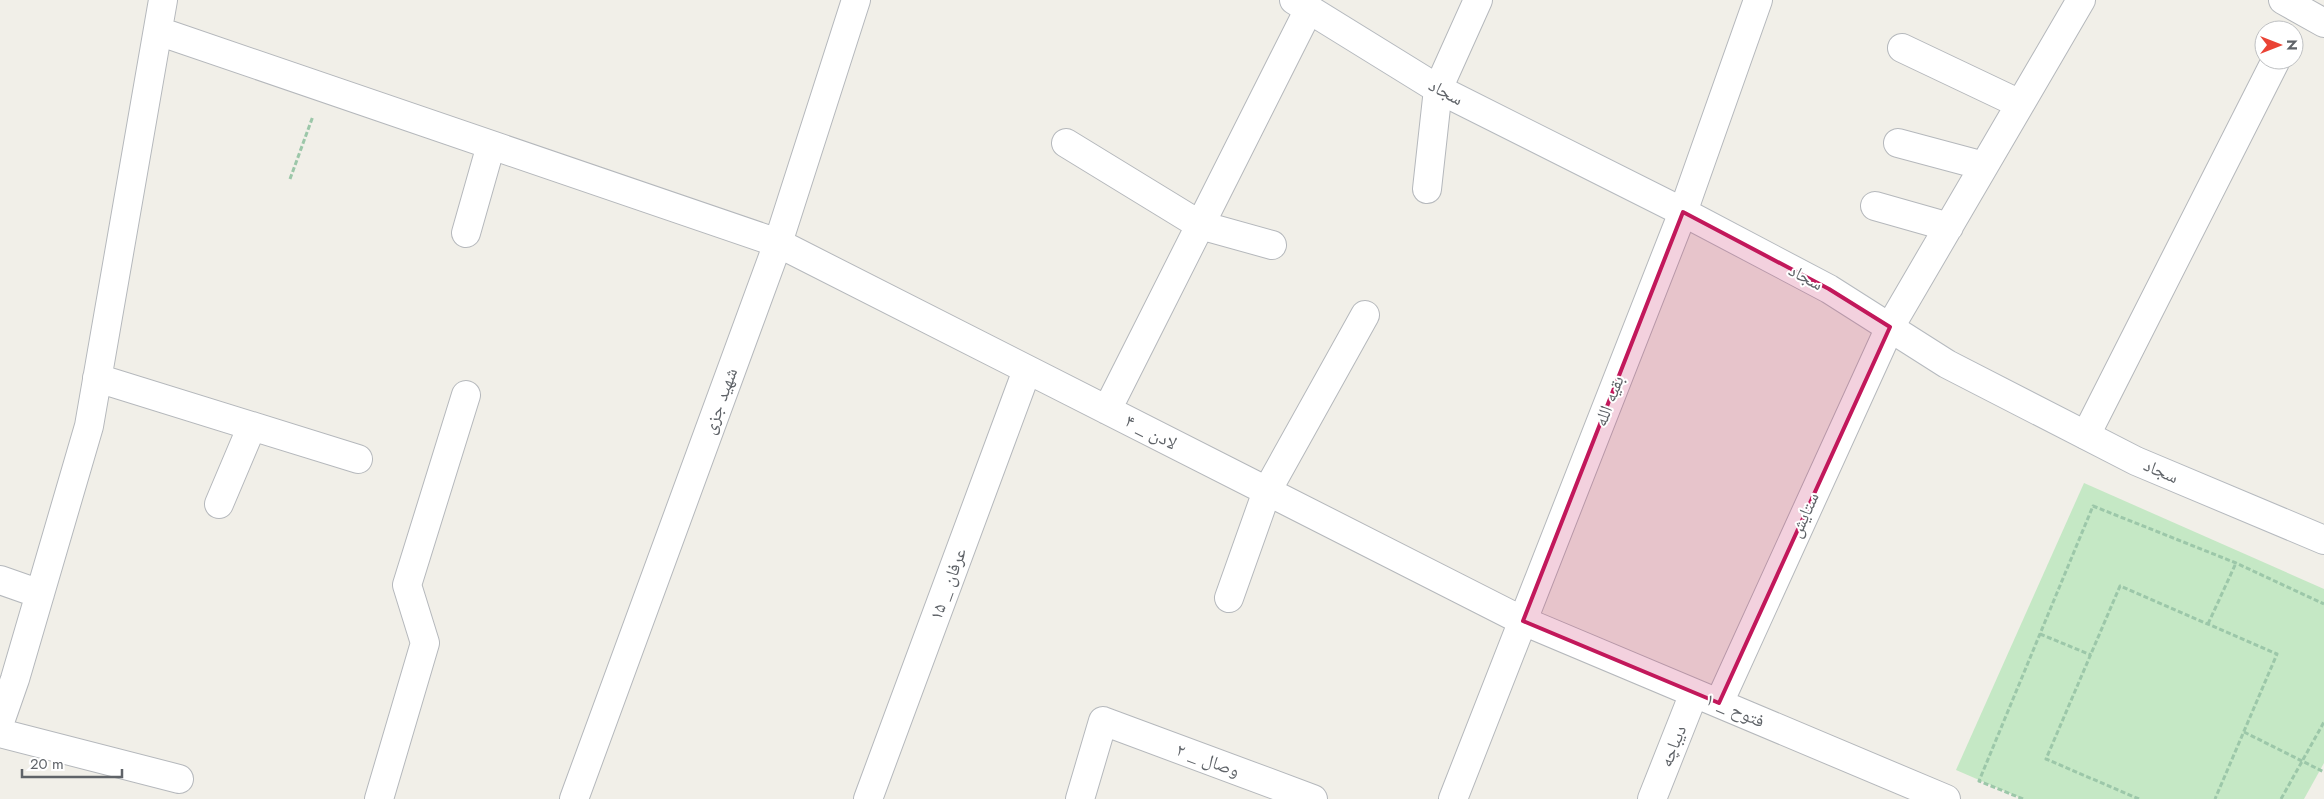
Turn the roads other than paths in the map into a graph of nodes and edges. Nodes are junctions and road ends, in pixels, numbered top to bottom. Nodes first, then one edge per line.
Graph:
1 (163, 0) edge
2 (856, 0) edge
3 (1478, 0) edge
4 (1758, 0) edge
5 (2080, 0) edge
6 (1302, 5) edge
7 (158, 31) junction
8 (1902, 48) dead end
9 (2271, 70) edge
10 (1438, 89) junction
11 (2020, 104) junction
12 (1066, 142) dead end
13 (1898, 143) dead end
14 (491, 145) junction
15 (1984, 166) junction
16 (1427, 189) dead end
17 (1875, 206) dead end
18 (1683, 212) junction
19 (1200, 225) junction
20 (1948, 227) junction
21 (466, 233) dead end
22 (778, 243) junction
23 (1272, 245) dead end
24 (1364, 315) dead end
25 (1890, 327) junction
26 (1028, 370) junction
27 (98, 378) junction
28 (466, 395) dead end
29 (1107, 410) junction
30 (252, 426) junction
31 (2086, 435) junction
32 (358, 459) dead end
33 (1267, 491) junction
34 (219, 504) dead end
35 (2324, 540) edge
36 (0, 580) edge
37 (40, 594) junction
38 (1229, 598) dead end
39 (1523, 621) junction
40 (7, 678) edge
41 (1707, 698) junction
42 (0, 722) edge
43 (0, 733) edge
44 (179, 779) dead end
45 (379, 799) edge
46 (574, 799) edge
47 (868, 799) edge
48 (1080, 799) edge
49 (1313, 799) edge
50 (1453, 799) edge
51 (1652, 799) edge
52 (1946, 799) edge

1 - 7 street
2 - 22 street, شهید جزی
3 - 10 street
4 - 18 street, بقیه الله
5 - 11 street, ستایش
6 - 10 street, سجاد
6 - 19 street
7 - 14 street, لادن _ ۴
7 - 27 street
8 - 11 street
9 - 31 street
10 - 16 street
10 - 18 street, سجاد
11 - 15 street, ستایش
12 - 19 street
13 - 15 street
14 - 21 street
14 - 22 street, لادن _ ۴
15 - 20 street, ستایش
17 - 20 street
18 - 25 street, سجاد
18 - 39 street, بقیه الله
19 - 23 street
19 - 29 street
20 - 25 street, ستایش
22 - 26 street, لادن _ ۴
22 - 46 street, شهید جزی
24 - 33 street
25 - 31 street, سجاد
25 - 41 street, ستایش
26 - 29 street, لادن _ ۴
26 - 47 street, عرفان _ ۱۵
27 - 30 street
27 - 37 street
28 - 45 street
29 - 33 street, لادن _ ۴
30 - 32 street
30 - 34 street
31 - 35 street, سجاد
33 - 38 street
33 - 39 street, لادن _ ۴
36 - 37 street
37 - 40 street
39 - 41 street, فتوح _ ۱
39 - 50 street, بقیه الله
40 - 42 street
41 - 51 street, دیباچه
41 - 52 street, فتوح _ ۱
43 - 44 street
48 - 49 street, وصال _ ۲

